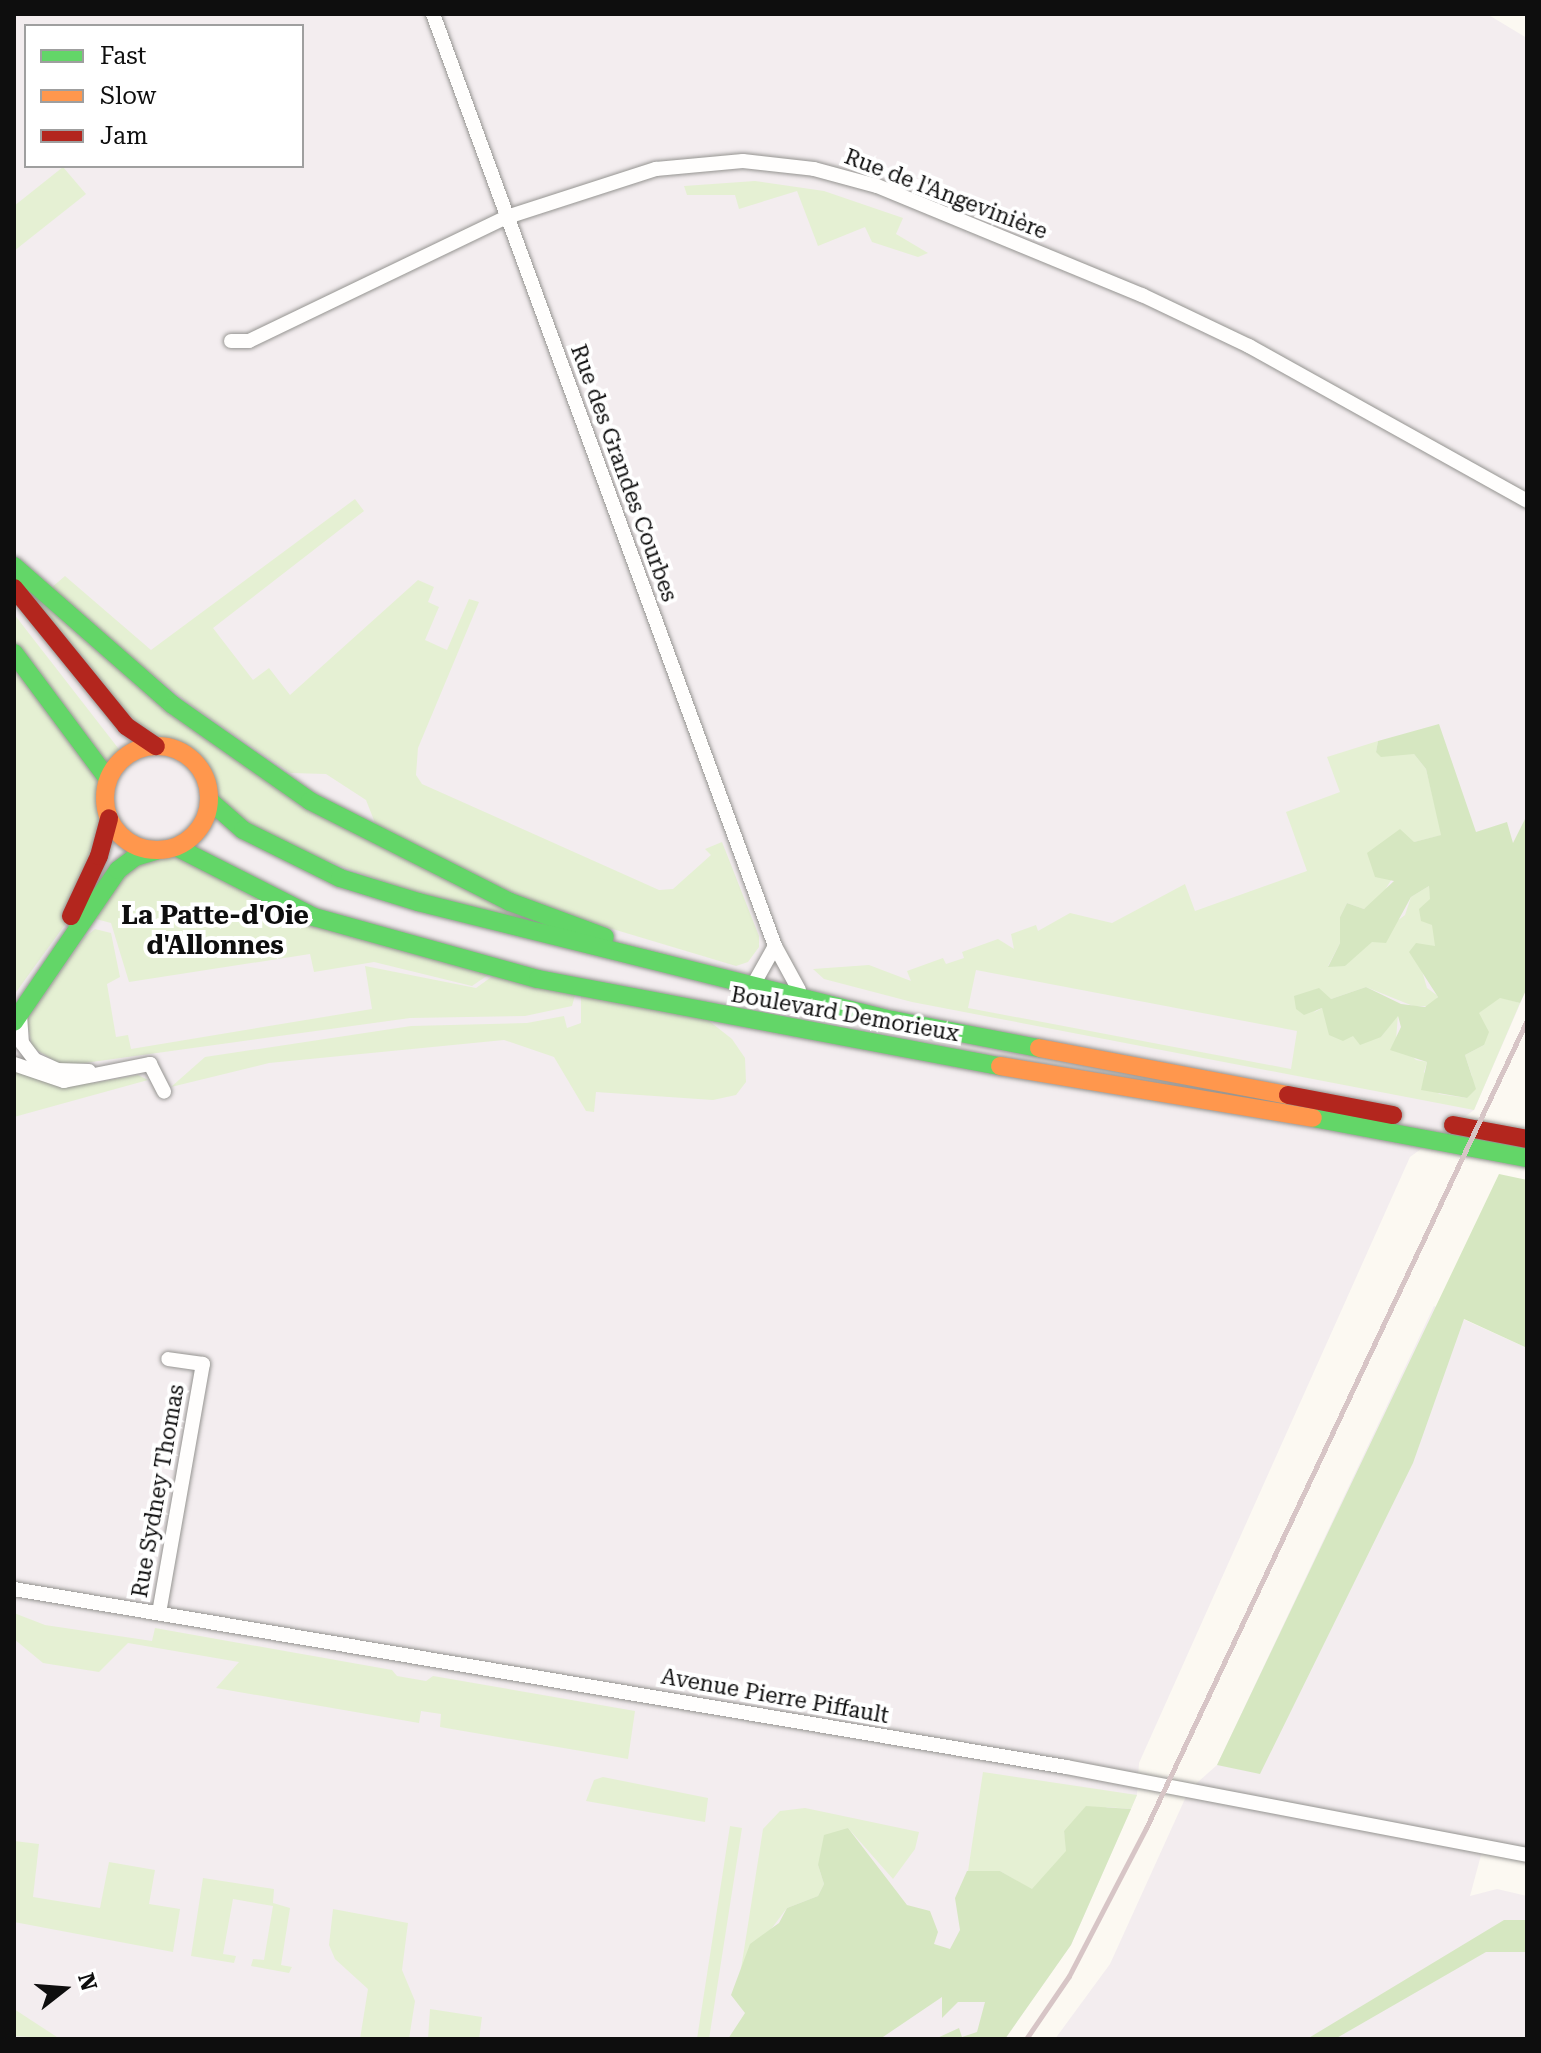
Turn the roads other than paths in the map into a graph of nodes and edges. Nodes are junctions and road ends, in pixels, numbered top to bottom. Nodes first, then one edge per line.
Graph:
1 (433, 14) edge
2 (507, 217) junction
3 (231, 341) dead end
4 (1527, 501) edge
5 (14, 566) edge
6 (14, 588) edge
7 (14, 653) edge
8 (156, 746) junction
9 (108, 779) junction
10 (209, 800) junction
11 (109, 818) junction
12 (176, 847) junction
13 (156, 851) junction
14 (775, 946) junction
15 (755, 985) junction
16 (799, 990) junction
17 (14, 995) edge
18 (17, 1018) edge
19 (893, 1020) junction
20 (14, 1064) edge
21 (106, 1072) junction
22 (164, 1092) dead end
23 (1527, 1139) edge
24 (1527, 1158) edge
25 (168, 1359) dead end
26 (14, 1589) edge
27 (159, 1613) junction
28 (1527, 1855) edge

1 - 2 street, Rue des Grandes Courbes
2 - 3 street, Rue de l'Angevinière
2 - 4 street, Rue de l'Angevinière
2 - 14 street, Rue des Grandes Courbes
5 - 15 main road
6 - 8 main road
7 - 9 main road
8 - 9 main road
8 - 10 main road
9 - 11 main road
10 - 12 main road
10 - 15 main road, Boulevard Demorieux
11 - 13 main road
11 - 17 main road
12 - 13 main road
12 - 24 main road, Boulevard Demorieux
13 - 18 main road
14 - 15 street
14 - 16 street, Rue des Grandes Courbes
15 - 16 main road
15 - 19 main road, Boulevard Demorieux
16 - 19 main road
18 - 21 street
19 - 23 main road, Boulevard Demorieux
20 - 21 street
21 - 22 street
25 - 27 street, Rue Sydney Thomas
26 - 27 street, Avenue Pierre Piffault
27 - 28 street, Avenue Pierre Piffault

